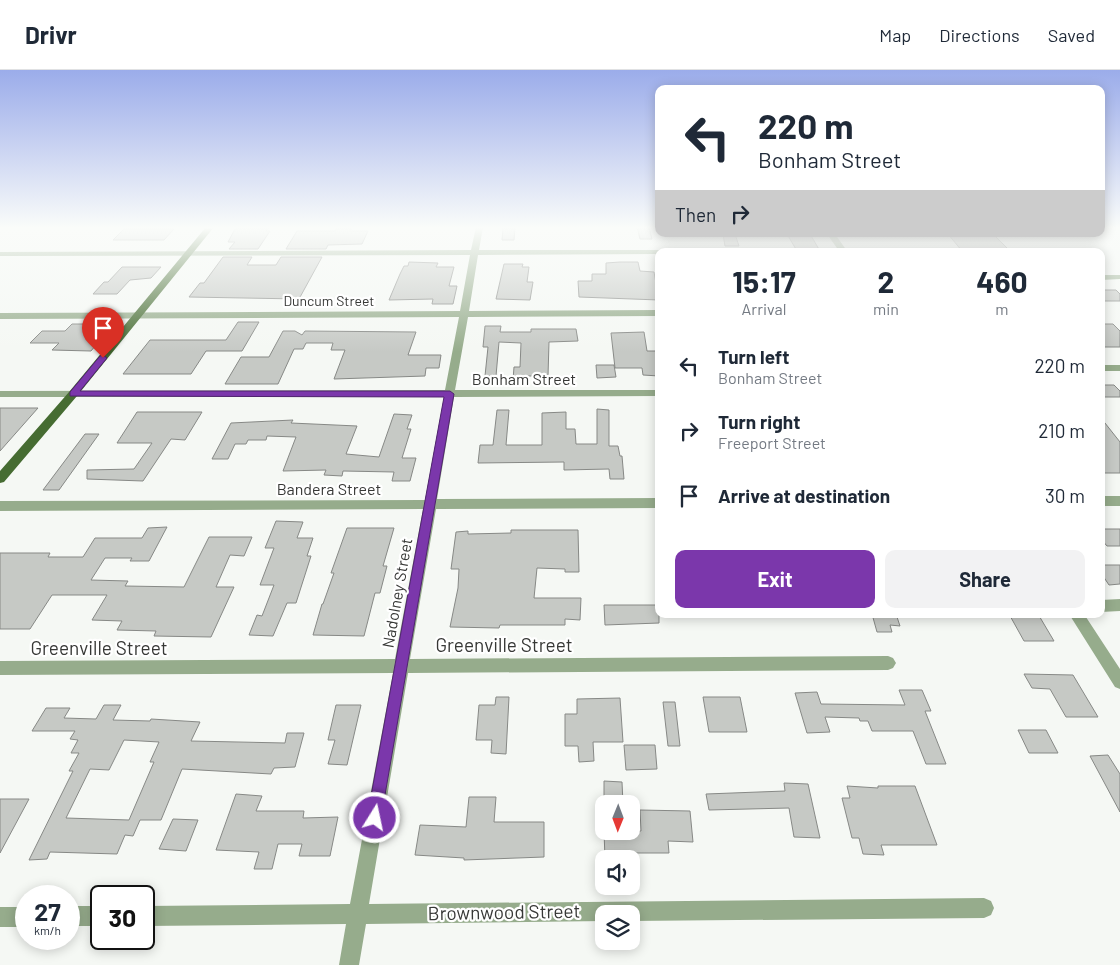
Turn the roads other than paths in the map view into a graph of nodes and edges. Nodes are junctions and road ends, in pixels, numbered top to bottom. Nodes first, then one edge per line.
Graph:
1 (176, 269) edge
2 (472, 269) edge
3 (1105, 278) edge
4 (1120, 278) edge
5 (655, 313) edge
6 (464, 314) junction
7 (138, 315) junction
8 (0, 316) edge
9 (1105, 368) edge
10 (1120, 368) edge
11 (655, 393) edge
12 (0, 394) edge
13 (73, 394) junction
14 (450, 394) junction
15 (0, 479) edge
16 (1105, 501) edge
17 (1120, 501) edge
18 (655, 503) edge
19 (430, 504) junction
20 (0, 506) edge
21 (1105, 606) edge
22 (1120, 606) edge
23 (1079, 618) edge
24 (888, 663) dead end
25 (402, 666) junction
26 (0, 668) edge
27 (1120, 682) edge
28 (984, 908) dead end
29 (358, 914) junction
30 (155, 916) edge
31 (0, 917) edge
32 (15, 917) edge
33 (349, 965) edge

1 - 7 main road
2 - 6 street, Nadolney Street
3 - 4 street
5 - 6 street, Duncum Street
6 - 7 street, Duncum Street
6 - 14 street, Nadolney Street
7 - 8 street, Duncum Street
7 - 13 main road
9 - 10 street
11 - 14 street, Bonham Street
12 - 13 street, Bonham Street
13 - 14 street, Bonham Street
13 - 15 main road
14 - 19 street, Nadolney Street
16 - 17 street
18 - 19 street, Bandera Street
19 - 20 street, Bandera Street
19 - 25 street, Nadolney Street
21 - 22 street
23 - 27 street
24 - 25 street, Greenville Street
25 - 26 street, Greenville Street
25 - 29 street, Nadolney Street
28 - 29 street, Brownwood Street
29 - 30 street, Brownwood Street
29 - 33 street, Nadolney Street
31 - 32 street

